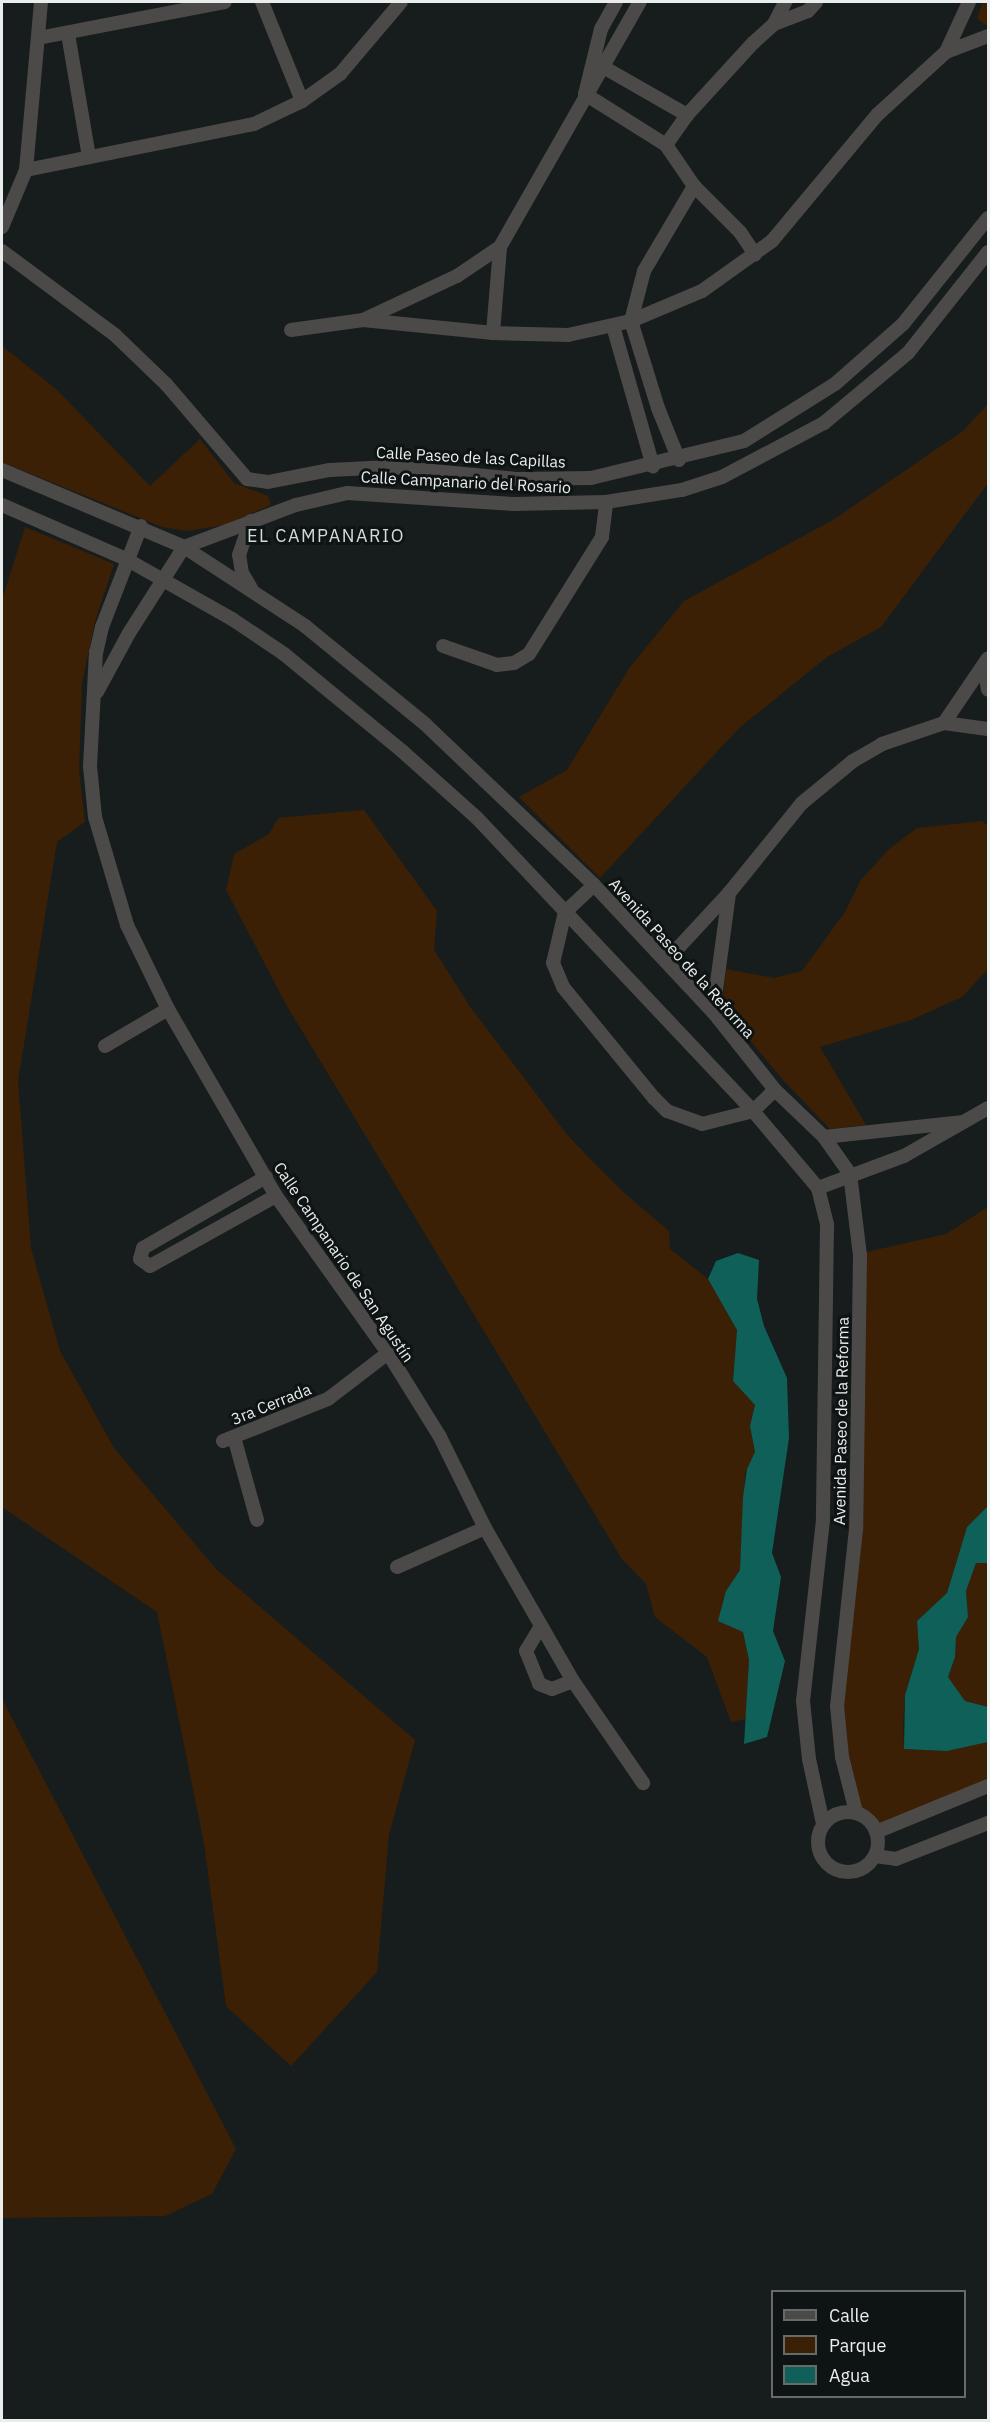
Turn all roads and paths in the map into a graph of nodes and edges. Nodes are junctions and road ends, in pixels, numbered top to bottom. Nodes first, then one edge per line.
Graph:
1 (41, 2) edge
2 (225, 2) edge
3 (262, 2) edge
4 (401, 2) edge
5 (616, 2) edge
6 (640, 2) edge
7 (784, 2) edge
8 (816, 2) edge
9 (969, 2) edge
10 (774, 24) junction
11 (68, 34) junction
12 (988, 36) edge
13 (38, 39) junction
14 (946, 52) junction
15 (598, 65) junction
16 (585, 94) junction
17 (302, 101) junction
18 (687, 115) junction
19 (666, 145) junction
20 (89, 157) junction
21 (26, 170) junction
22 (694, 186) junction
23 (988, 218) edge
24 (2, 227) edge
25 (500, 247) junction
26 (2, 251) edge
27 (988, 252) edge
28 (755, 254) junction
29 (363, 320) junction
30 (632, 321) junction
31 (613, 327) junction
32 (291, 330) dead end
33 (493, 333) junction
34 (679, 460) junction
35 (653, 466) junction
36 (2, 470) edge
37 (606, 502) junction
38 (2, 505) edge
39 (251, 521) junction
40 (141, 526) junction
41 (184, 547) junction
42 (126, 559) junction
43 (163, 577) junction
44 (252, 590) junction
45 (443, 646) dead end
46 (986, 662) edge
47 (988, 690) edge
48 (95, 696) junction
49 (945, 723) junction
50 (988, 729) edge
51 (594, 885) junction
52 (729, 893) junction
53 (565, 912) junction
54 (666, 962) junction
55 (168, 1009) junction
56 (713, 1012) junction
57 (105, 1046) dead end
58 (775, 1090) junction
59 (988, 1108) edge
60 (753, 1112) junction
61 (972, 1120) junction
62 (824, 1137) junction
63 (850, 1174) junction
64 (266, 1178) junction
65 (818, 1188) junction
66 (276, 1196) junction
67 (388, 1353) junction
68 (256, 1520) dead end
69 (485, 1528) junction
70 (397, 1567) dead end
71 (542, 1626) junction
72 (573, 1681) junction
73 (643, 1783) dead end
74 (988, 1786) edge
75 (856, 1812) junction
76 (988, 1823) edge
77 (823, 1824) junction
78 (876, 1832) junction
79 (875, 1856) junction

1 - 13 street
2 - 11 street
3 - 17 street
4 - 17 street
5 - 15 street
6 - 15 street
7 - 10 street
8 - 10 street
9 - 14 street
10 - 18 street
11 - 13 street
11 - 20 street
12 - 14 street
13 - 21 street
14 - 28 street
15 - 16 street
15 - 18 street
16 - 19 street
16 - 25 street
17 - 20 street
18 - 19 street
19 - 22 street
20 - 21 street
21 - 24 street
22 - 28 street
22 - 30 street
23 - 34 street, Calle Paseo de las Capillas
25 - 29 street
25 - 33 street
26 - 35 street, Calle Paseo de las Capillas
27 - 37 street, Calle Campanario del Rosario
28 - 30 street
29 - 32 street
29 - 33 street
30 - 31 street
30 - 34 street
31 - 33 street
31 - 35 street
34 - 35 street, Calle Paseo de las Capillas
36 - 40 street, Avenida Paseo de la Reforma
37 - 39 street, Calle Campanario del Rosario
37 - 45 street
38 - 42 street, Avenida Paseo de la Reforma
39 - 41 street, Calle Campanario del Rosario
39 - 44 street
40 - 41 street, Avenida Paseo de la Reforma
40 - 42 street, Calle Campanario de San Agustín
41 - 43 street, Calle Campanario de San Agustín
41 - 44 street, Avenida Paseo de la Reforma
42 - 43 street, Avenida Paseo de la Reforma
42 - 48 street, Calle Campanario de San Agustín
43 - 48 street, Calle Campanario de San Agustín
43 - 53 street, Avenida Paseo de la Reforma
44 - 51 street, Avenida Paseo de la Reforma
46 - 47 street
46 - 49 street
48 - 55 street, Calle Campanario de San Agustín
49 - 50 street
49 - 52 street
51 - 53 street
51 - 54 street, Avenida Paseo de la Reforma
52 - 54 street
52 - 56 street
53 - 60 street, Avenida Paseo de la Reforma
53 - 60 street
54 - 56 street, Avenida Paseo de la Reforma
55 - 57 street
55 - 64 street, Calle Campanario de San Agustín
56 - 58 street, Avenida Paseo de la Reforma
58 - 60 street
58 - 62 street, Avenida Paseo de la Reforma
59 - 61 street
60 - 65 street, Avenida Paseo de la Reforma
61 - 62 street
61 - 63 street
62 - 63 street, Avenida Paseo de la Reforma
63 - 65 street
63 - 75 street, Avenida Paseo de la Reforma
64 - 66 street, Calle Campanario de San Agustín
64 - 66 street
65 - 77 street, Avenida Paseo de la Reforma
66 - 67 street, Calle Campanario de San Agustín
67 - 68 street, 3ra Cerrada
67 - 69 street, Calle Campanario de San Agustín
69 - 70 street
69 - 71 street, Calle Campanario de San Agustín
71 - 72 street, Calle Campanario de San Agustín
71 - 72 street
72 - 73 street, Calle Campanario de San Agustín
74 - 78 street
75 - 77 street
75 - 78 street
76 - 79 street
77 - 79 street
78 - 79 street

